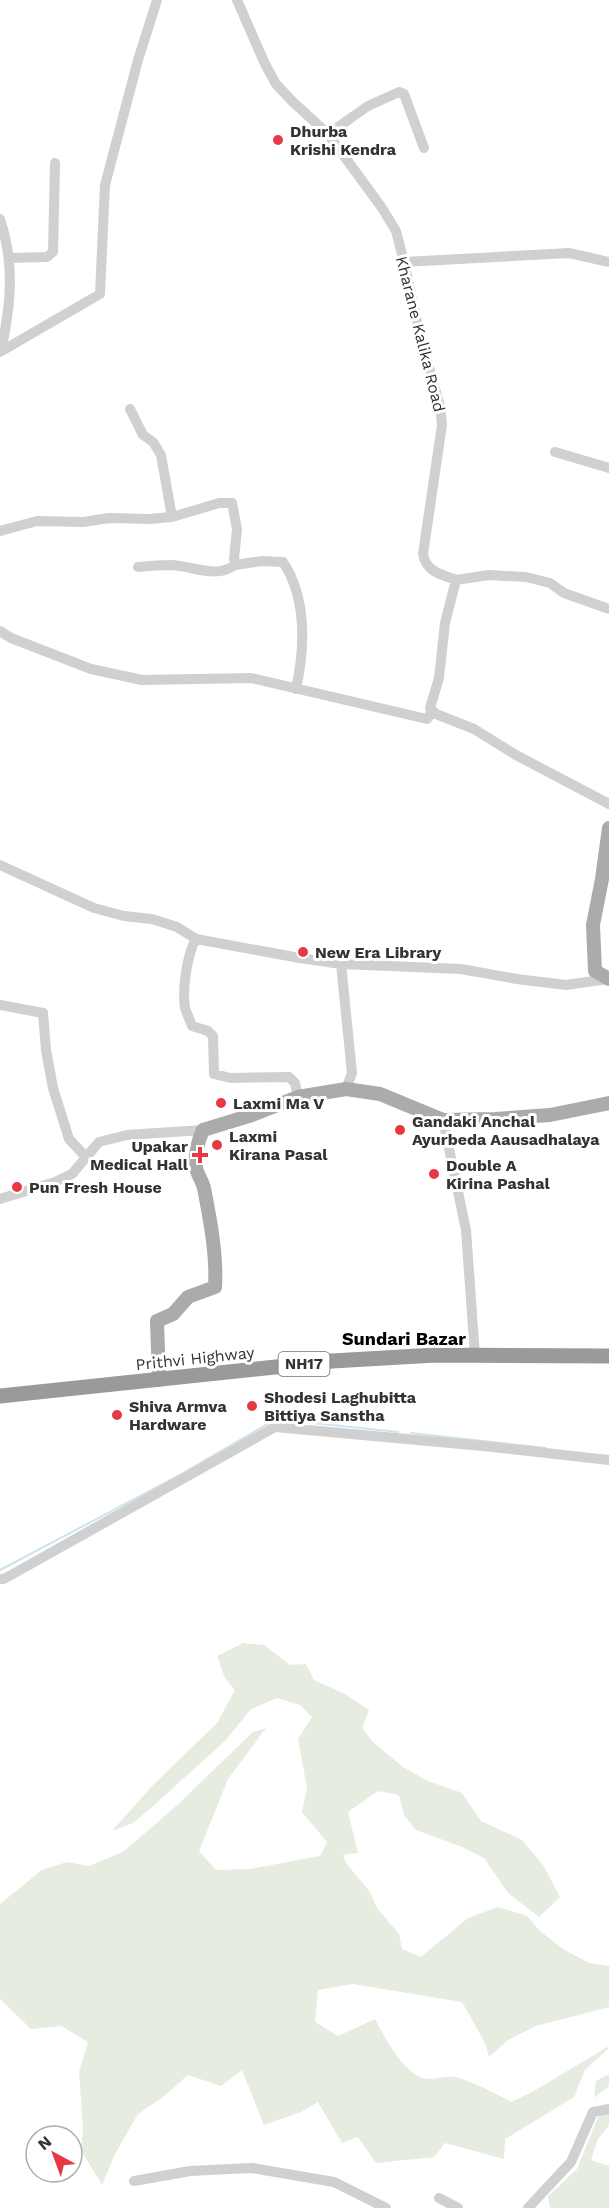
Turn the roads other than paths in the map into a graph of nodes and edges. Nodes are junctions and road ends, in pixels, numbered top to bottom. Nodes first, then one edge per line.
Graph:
1 (158, 0) edge
2 (237, 0) edge
3 (328, 134) junction
4 (424, 148) dead end
5 (55, 163) dead end
6 (0, 219) edge
7 (10, 258) junction
8 (404, 262) junction
9 (609, 262) edge
10 (0, 351) edge
11 (130, 409) dead end
12 (555, 453) dead end
13 (609, 468) edge
14 (172, 516) junction
15 (0, 531) edge
16 (235, 565) junction
17 (138, 567) dead end
18 (456, 580) junction
19 (609, 609) edge
20 (0, 631) edge
21 (296, 689) junction
22 (432, 712) junction
23 (609, 804) edge
24 (609, 828) edge
25 (0, 865) edge
26 (196, 939) junction
27 (341, 964) junction
28 (609, 979) edge
29 (0, 1005) edge
30 (346, 1089) junction
31 (298, 1097) junction
32 (609, 1103) edge
33 (442, 1120) junction
34 (203, 1130) junction
35 (85, 1156) junction
36 (0, 1199) edge
37 (475, 1356) junction
38 (609, 1356) edge
39 (159, 1380) junction
40 (0, 1396) edge
41 (609, 1460) edge
42 (0, 1579) edge
43 (609, 2109) edge
44 (134, 2181) dead end
45 (439, 2198) dead end
46 (386, 2208) edge
47 (458, 2208) edge
48 (528, 2208) edge

1 - 10 street
2 - 3 street, Kharane Kalika Road
3 - 4 street
3 - 8 street, Kharane Kalika Road
5 - 7 street
6 - 7 street
7 - 10 street
8 - 9 street
8 - 18 street, Kharane Kalika Road
11 - 14 street
12 - 13 street
14 - 15 street
14 - 16 street
16 - 17 street
16 - 21 street
18 - 19 street
18 - 22 street
20 - 21 street
21 - 22 street
22 - 23 street
24 - 28 main road
25 - 26 street
26 - 27 street
26 - 31 street
27 - 28 street
27 - 30 street
29 - 35 street
30 - 31 main road
30 - 33 main road
31 - 34 main road
32 - 33 main road
33 - 37 street
34 - 35 street
34 - 39 main road
35 - 36 street
37 - 38 highway, Prithvi Highway / NH17
37 - 39 highway, Prithvi Highway / NH17
39 - 40 highway, Prithvi Highway / NH17
41 - 42 street
43 - 48 street
44 - 46 street
45 - 47 street

